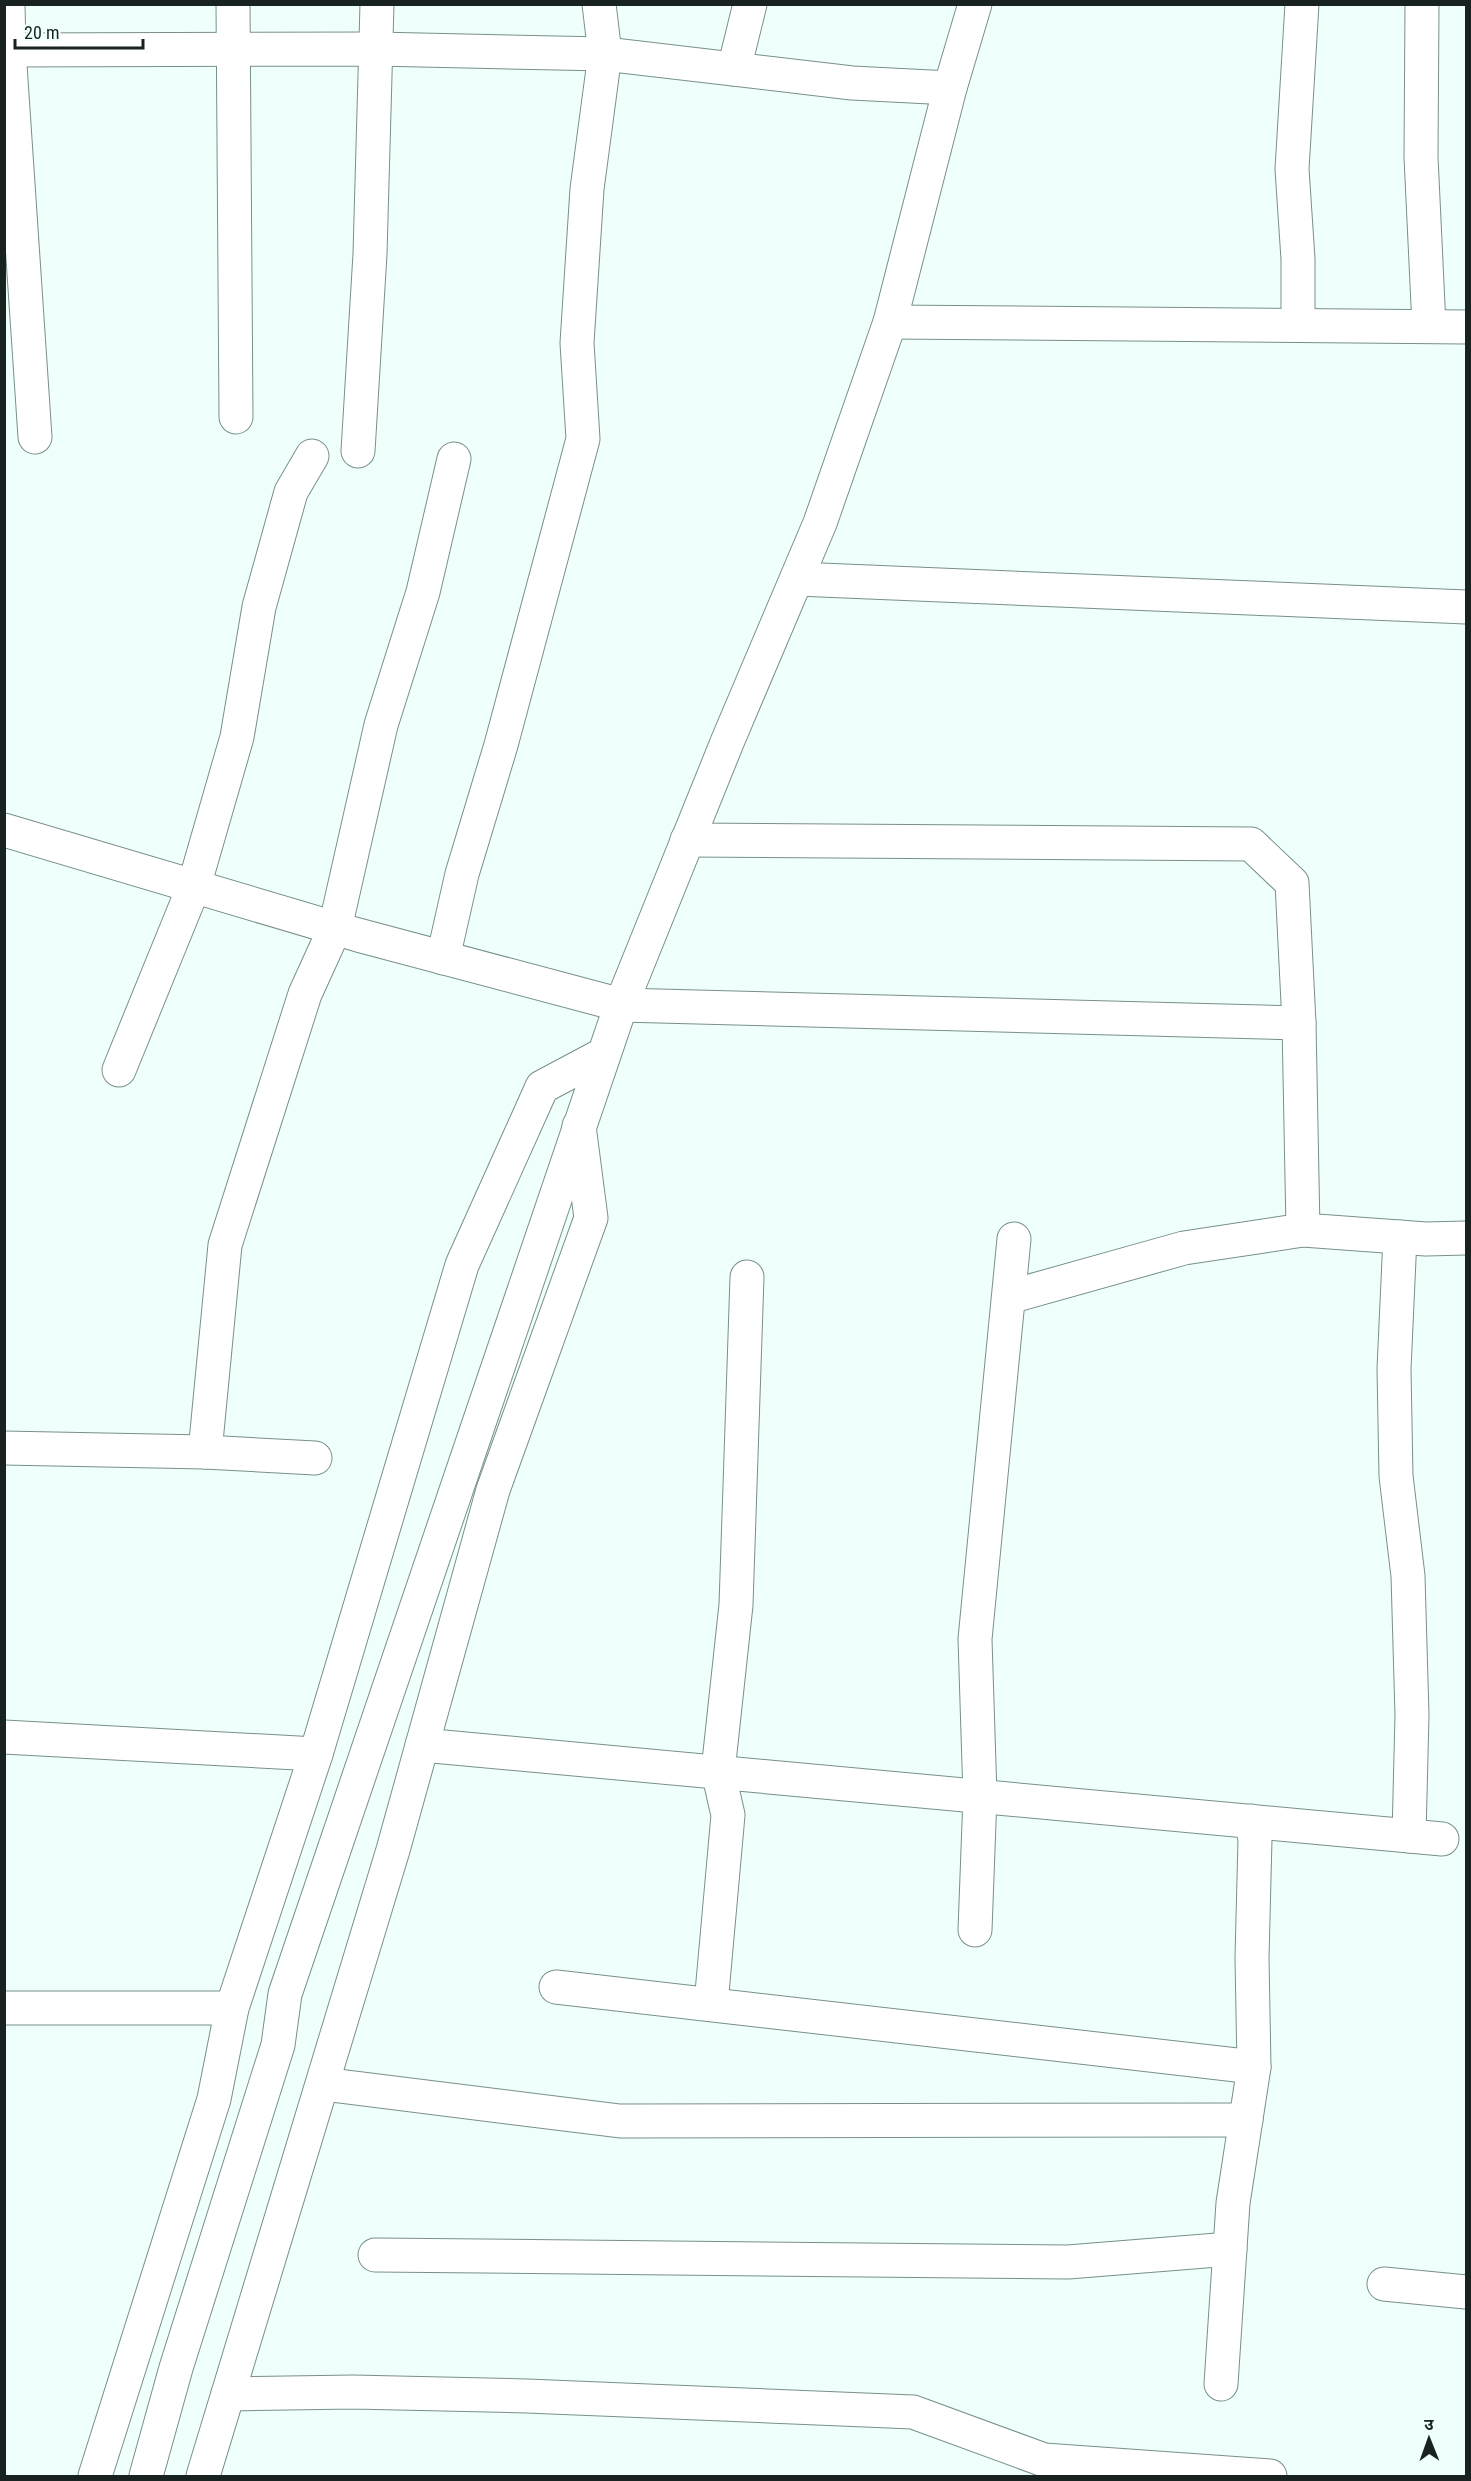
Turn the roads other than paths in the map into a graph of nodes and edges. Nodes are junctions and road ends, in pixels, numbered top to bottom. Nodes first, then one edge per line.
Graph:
1 (8, 4) edge
2 (233, 4) edge
3 (377, 4) edge
4 (598, 4) edge
5 (750, 4) edge
6 (975, 4) edge
7 (1302, 4) edge
8 (1422, 4) edge
9 (376, 49) junction
10 (7, 50) edge
11 (233, 50) junction
12 (606, 54) junction
13 (734, 69) junction
14 (950, 88) junction
15 (890, 322) junction
16 (1298, 325) junction
17 (1429, 326) junction
18 (1467, 327) edge
19 (236, 417) dead end
20 (35, 437) dead end
21 (358, 451) dead end
22 (312, 456) dead end
23 (454, 459) dead end
24 (797, 579) junction
25 (1467, 608) edge
26 (4, 830) edge
27 (687, 840) junction
28 (194, 886) junction
29 (335, 928) junction
30 (443, 957) junction
31 (621, 1005) junction
32 (1299, 1023) junction
33 (604, 1054) junction
34 (119, 1070) dead end
35 (579, 1126) junction
36 (1303, 1230) junction
37 (1400, 1237) junction
38 (1467, 1238) edge
39 (1014, 1239) dead end
40 (747, 1276) dead end
41 (1009, 1298) junction
42 (4, 1448) edge
43 (205, 1452) junction
44 (315, 1458) dead end
45 (4, 1737) edge
46 (422, 1744) junction
47 (316, 1754) junction
48 (718, 1771) junction
49 (980, 1796) junction
50 (1251, 1821) junction
51 (1409, 1836) junction
52 (1442, 1839) dead end
53 (975, 1930) dead end
54 (556, 1986) dead end
55 (711, 2004) junction
56 (4, 2008) edge
57 (232, 2008) junction
58 (1254, 2067) junction
59 (322, 2084) junction
60 (1246, 2120) junction
61 (1230, 2250) junction
62 (375, 2254) dead end
63 (1384, 2284) dead end
64 (1467, 2292) edge
65 (1221, 2384) dead end
66 (228, 2394) junction
67 (95, 2476) edge
68 (146, 2476) edge
69 (203, 2476) edge
70 (1270, 2476) edge

1 - 10 street
2 - 11 street
3 - 9 street
4 - 12 street
5 - 13 street
6 - 14 street
7 - 16 street
8 - 17 street
9 - 11 street
9 - 12 street
9 - 21 street
10 - 11 street
10 - 20 street
11 - 19 street
12 - 13 street
12 - 30 street
13 - 14 street
14 - 15 street
15 - 16 street
15 - 24 street
16 - 17 street
17 - 18 street
22 - 28 street
23 - 29 street
24 - 25 street
24 - 27 street
26 - 28 street
27 - 31 street
27 - 32 street
28 - 29 street
28 - 34 street
29 - 30 street
29 - 43 street
30 - 31 street
31 - 32 street
31 - 33 street
32 - 36 street
33 - 35 street
33 - 47 street
35 - 46 street
35 - 68 street
36 - 37 street
36 - 41 street
37 - 38 street
37 - 51 street
39 - 41 street
40 - 48 street
41 - 49 street
42 - 43 street
43 - 44 street
45 - 47 street
46 - 48 street
46 - 59 street
47 - 57 street
48 - 49 street
48 - 55 street
49 - 50 street
49 - 53 street
50 - 51 street
50 - 58 street
51 - 52 street
54 - 55 street
55 - 58 street
56 - 57 street
57 - 67 street
58 - 60 street
59 - 60 street
59 - 66 street
60 - 61 street
61 - 62 street
61 - 65 street
63 - 64 street
66 - 69 street
66 - 70 street

